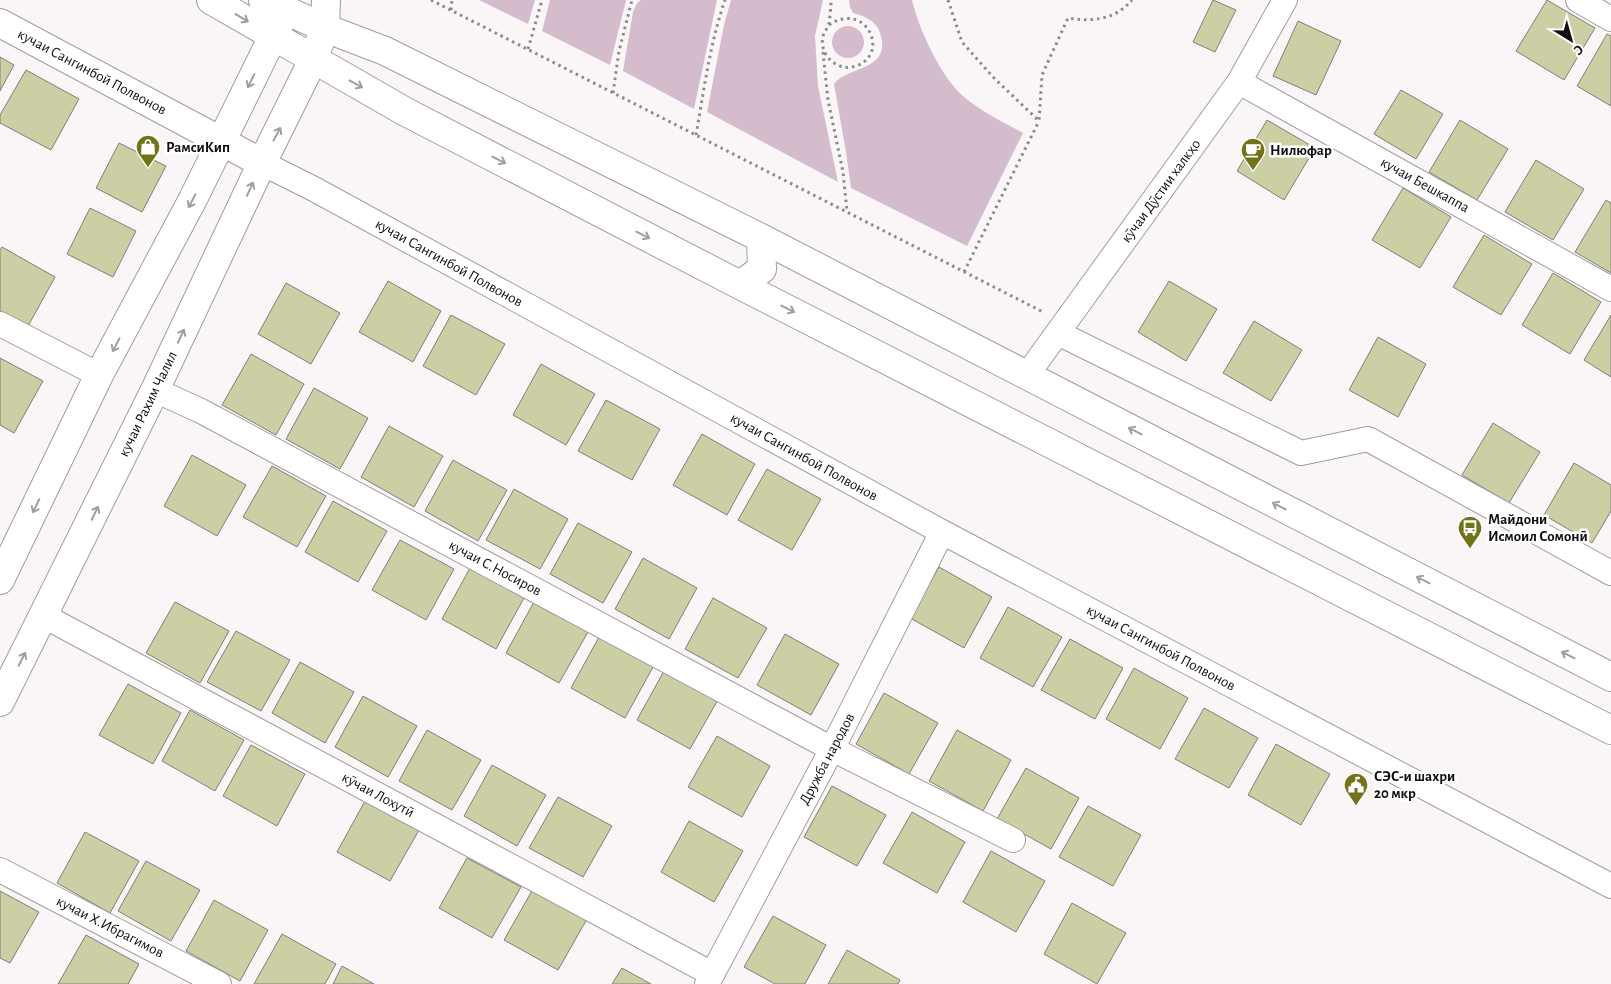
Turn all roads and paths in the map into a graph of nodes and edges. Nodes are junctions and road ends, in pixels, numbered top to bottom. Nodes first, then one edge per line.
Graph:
1 (211, 0) edge
2 (326, 0) edge
3 (431, 0) edge
4 (452, 0) edge
5 (542, 0) edge
6 (632, 0) edge
7 (725, 0) edge
8 (832, 0) edge
9 (948, 0) edge
10 (1132, 0) edge
11 (1285, 0) edge
12 (1578, 0) edge
13 (281, 3) edge
14 (451, 10) junction
15 (1611, 19) edge
16 (0, 23) edge
17 (829, 25) junction
18 (325, 28) junction
19 (273, 37) junction
20 (528, 49) junction
21 (823, 49) junction
22 (313, 60) junction
23 (1239, 82) junction
24 (613, 93) junction
25 (1039, 121) junction
26 (696, 135) junction
27 (221, 142) junction
28 (262, 163) junction
29 (847, 212) junction
30 (761, 238) junction
31 (964, 272) junction
32 (740, 285) junction
33 (1611, 289) edge
34 (0, 324) edge
35 (1061, 328) junction
36 (99, 375) junction
37 (1027, 375) junction
38 (155, 390) junction
39 (942, 532) junction
40 (1611, 573) edge
41 (0, 580) edge
42 (44, 616) junction
43 (1611, 677) edge
44 (0, 702) edge
45 (1611, 730) edge
46 (832, 750) junction
47 (1014, 840) dead end
48 (0, 870) edge
49 (1611, 886) edge
50 (710, 979) edge
51 (219, 984) edge

1 -> 19 main road
2 - 18 main road, кучаи Рахим Чалил
3 - 14 path
4 - 14 path
5 - 20 path
6 - 24 path
7 - 26 path
8 - 17 path
9 - 25 path
10 - 25 path
11 - 23 street, кӯчаи Дӯстии халкҳо
12 - 15 street
13 - 18 main road
13 - 19 main road
14 - 20 path
16 - 27 main road, кучаи Сангинбой Полвонов
17 - 21 path
17 - 21 path
18 - 22 main road, кучаи Рахим Чалил
18 - 30 main road
19 - 22 main road
19 -> 27 main road
20 - 24 path
21 - 29 path
28 -> 22 main road, кучаи Рахим Чалил
22 -> 32 main road
23 - 33 street, кучаи Бешкаппа
23 - 35 street, кӯчаи Дӯстии халкҳо
24 - 26 path
25 - 31 path
26 - 29 path
27 - 28 main road, кучаи Сангинбой Полвонов
27 -> 36 main road
38 -> 28 main road, кучаи Рахим Чалил
28 - 39 street, кучаи Сангинбой Полвонов
29 - 31 path
30 - 32 main road
30 - 37 main road
31 - 35 path
32 -> 45 main road
34 - 36 street
35 - 37 street, кӯчаи Дӯстии халкҳо
35 - 40 street
36 -> 41 main road
43 -> 37 main road
42 -> 38 main road, кучаи Рахим Чалил
38 - 46 street, кучаи С.Носиров
39 - 46 street, Дружба народов
39 - 49 street, кучаи Сангинбой Полвонов
44 -> 42 main road, кучаи Рахим Чалил
42 - 50 street, кӯчаи Лохутӣ
46 - 47 street, кучаи С.Носиров
46 - 50 street, Дружба народов
48 - 51 street, кучаи Х.Ибрагимов

